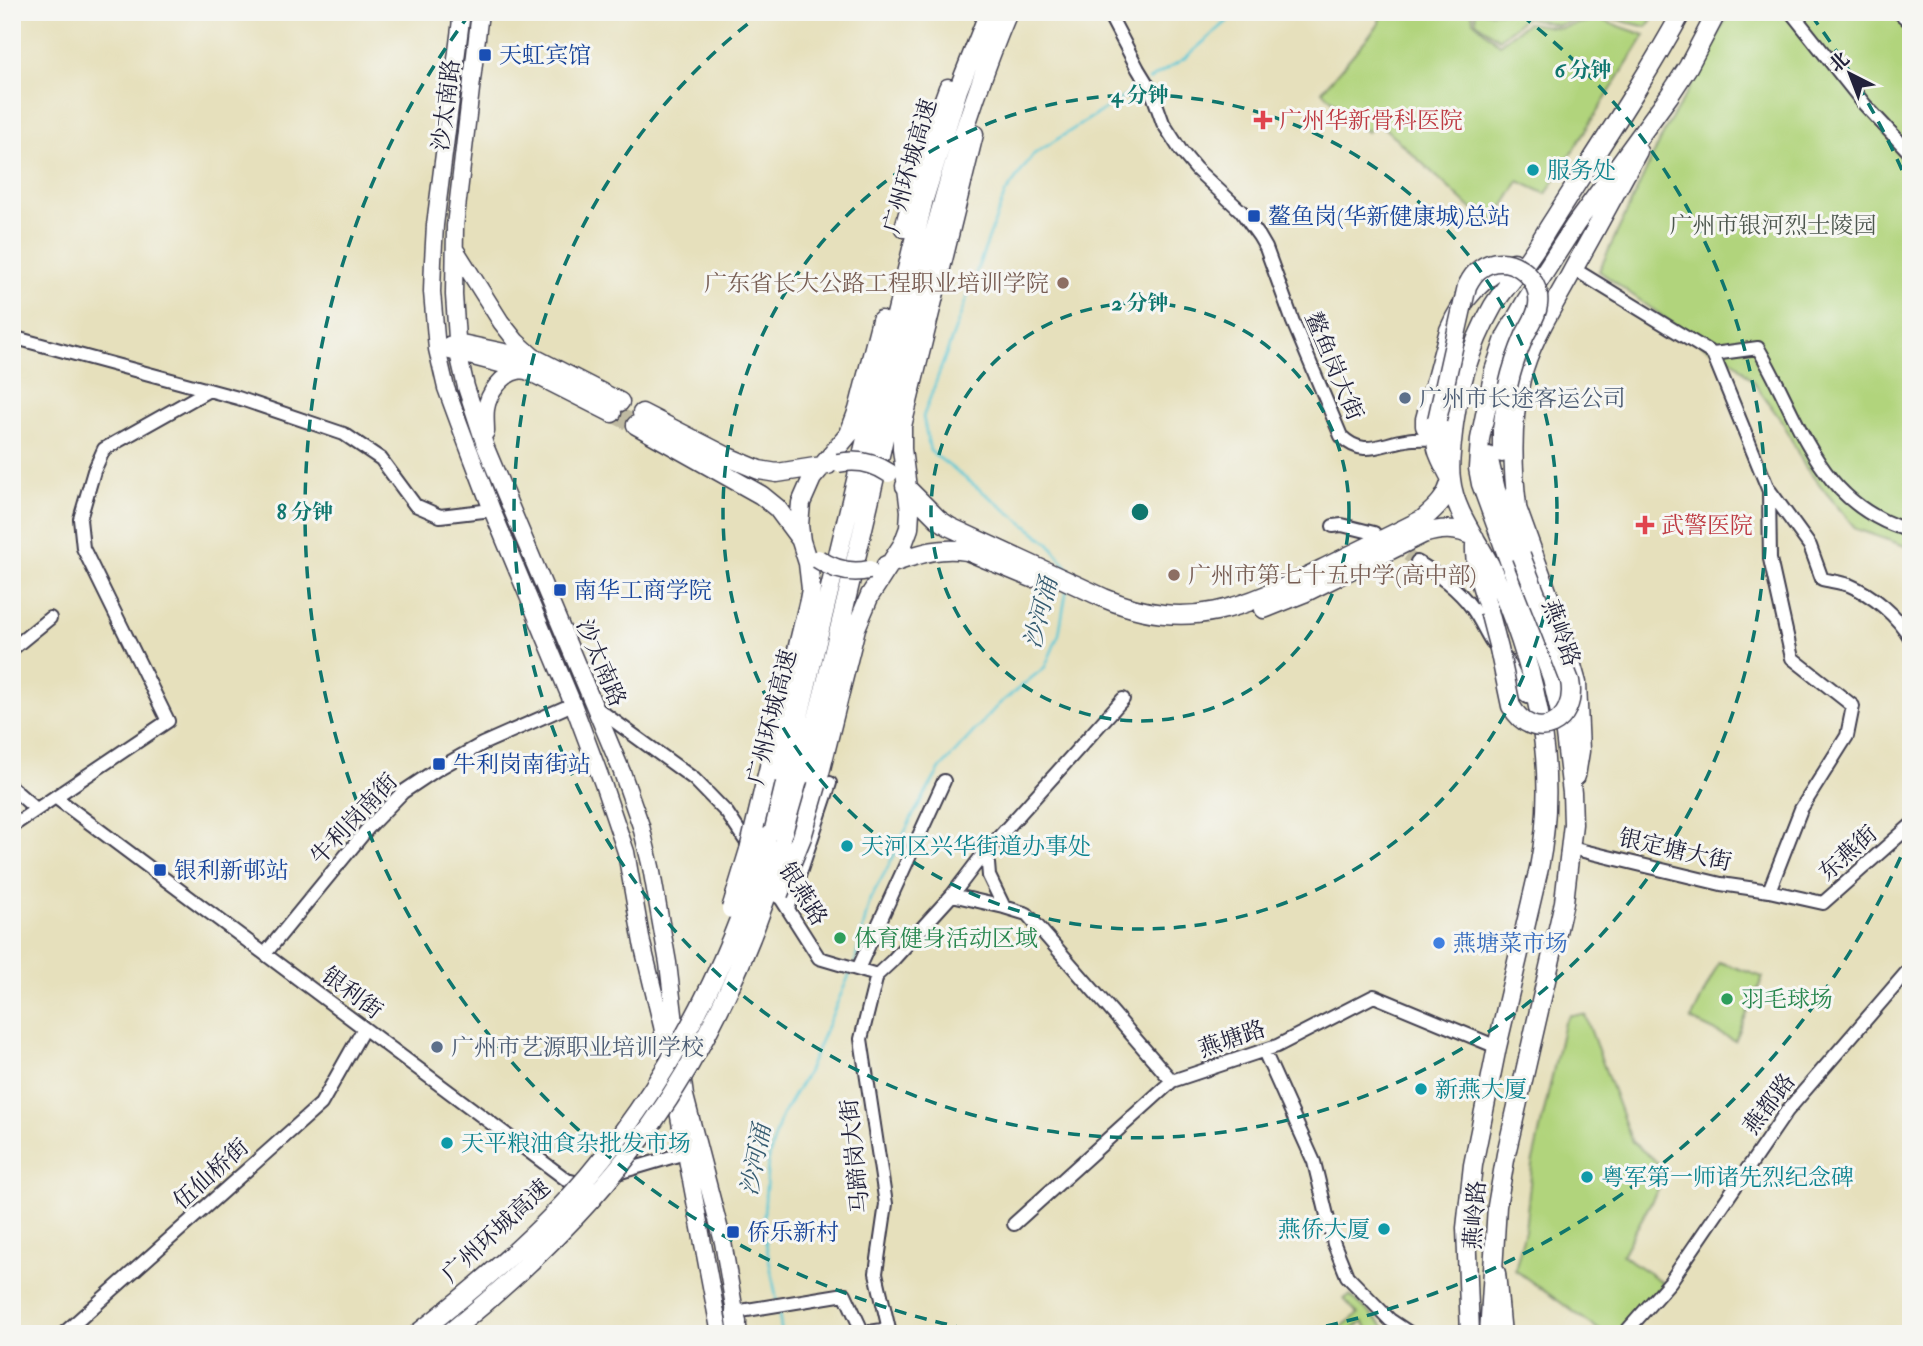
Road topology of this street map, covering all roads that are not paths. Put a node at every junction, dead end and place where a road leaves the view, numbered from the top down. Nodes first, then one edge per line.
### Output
1 (462, 12) edge
2 (480, 12) edge
3 (987, 12) edge
4 (1010, 12) edge
5 (1108, 12) edge
6 (1682, 12) edge
7 (1717, 12) edge
8 (1791, 12) edge
9 (1899, 12) edge
10 (1911, 23) edge
11 (1669, 96) junction
12 (1911, 154) edge
13 (454, 248) junction
14 (1530, 256) junction
15 (1574, 269) junction
16 (12, 337) edge
17 (458, 347) junction
18 (437, 349) junction
19 (1713, 354) junction
20 (533, 365) junction
21 (209, 390) junction
22 (469, 396) junction
23 (452, 402) junction
24 (616, 407) tunnel mouth
25 (1486, 408) junction
26 (1435, 439) junction
27 (486, 448) junction
28 (903, 456) junction
29 (832, 461) junction
30 (889, 473) junction
31 (1451, 479) junction
32 (907, 488) junction
33 (1769, 491) junction
34 (1517, 506) junction
35 (777, 508) junction
36 (492, 510) junction
37 (910, 511) junction
38 (938, 519) junction
39 (1333, 526) dead end
40 (1911, 531) edge
41 (800, 533) junction
42 (1374, 533) dead end
43 (1475, 538) junction
44 (933, 550) junction
45 (893, 558) junction
46 (811, 559) junction
47 (1417, 562) tunnel mouth
48 (1325, 575) junction
49 (870, 595) junction
50 (50, 618) dead end
51 (1911, 639) edge
52 (12, 649) edge
53 (1123, 699) dead end
54 (1537, 700) junction
55 (573, 704) junction
56 (595, 707) junction
57 (944, 780) dead end
58 (830, 783) dead end
59 (12, 788) edge
60 (1572, 793) junction
61 (55, 797) junction
62 (36, 809) junction
63 (1911, 825) edge
64 (12, 826) edge
65 (1571, 848) junction
66 (986, 851) junction
67 (1769, 891) junction
68 (952, 895) junction
69 (1004, 907) junction
70 (788, 909) junction
71 (265, 954) junction
72 (858, 970) junction
73 (1906, 973) dead end
74 (877, 975) junction
75 (364, 1028) junction
76 (701, 1045) junction
77 (1497, 1047) junction
78 (1264, 1051) junction
79 (669, 1064) junction
80 (1172, 1081) junction
81 (685, 1153) junction
82 (1014, 1224) dead end
83 (1494, 1255) junction
84 (735, 1312) junction
85 (889, 1331) edge
86 (63, 1334) edge
87 (417, 1334) edge
88 (448, 1334) edge
89 (720, 1334) edge
90 (740, 1334) edge
91 (1411, 1334) edge
92 (1470, 1334) edge
93 (1489, 1334) edge
94 (1503, 1334) edge
95 (1624, 1334) edge

1 - 18 main road, 沙太南路
2 - 13 main road, 沙太南路
3 - 29 highway
3 - 79 highway, 广州环城高速, bridge
4 - 28 highway
4 - 76 highway, 广州环城高速, bridge
5 - 26 street, 鳌鱼岗大街
6 - 14 highway, 燕岭路
7 - 11 highway, 燕岭路
8 - 12 street
9 - 10 street
11 - 15 highway
11 - 25 highway, 燕岭路
13 - 17 main road, 沙太南路
13 - 20 main road
14 - 26 highway
14 - 31 highway, 燕岭路
15 - 19 street
15 - 34 highway
16 - 21 street
17 - 18 main road
17 - 20 main road
17 - 22 main road, 沙太南路
18 - 23 main road, 沙太南路
19 - 33 street
19 - 40 street
20 - 24 highway
20 - 27 main road
21 - 36 street
21 - 61 street
22 - 23 main road
22 - 27 main road, 沙太南路
23 - 36 main road, 沙太南路
25 - 43 highway, bridge
25 - 60 highway, 燕岭路
26 - 31 highway
26 - 34 highway, bridge
27 - 56 main road, 沙太南路
28 - 32 highway
28 - 38 highway
29 - 30 highway, bridge
29 - 35 highway
29 - 41 highway
30 - 32 highway
30 - 37 highway
31 - 43 highway, 燕岭路
31 - 48 highway
32 - 37 highway
32 - 38 highway
33 - 51 street
33 - 67 street
34 - 60 highway
35 - 41 highway
35 - 46 highway
36 - 55 main road, 沙太南路
37 - 45 highway
38 - 48 highway
39 - 42 street
41 - 46 highway
43 - 48 highway
43 - 54 highway, 燕岭路
44 - 45 highway
44 - 48 highway
44 - 49 highway
45 - 46 highway, bridge
45 - 49 highway
46 - 79 highway, bridge
47 - 54 street
49 - 76 highway, bridge
50 - 52 street
53 - 66 street
54 - 77 highway, 燕岭路
55 - 71 street, 牛利岗南街
55 - 81 main road, 沙太南路
56 - 70 street, 银燕路
56 - 84 main road, 沙太南路
57 - 72 street
58 - 70 street
59 - 62 street
60 - 65 highway, 燕岭路
61 - 62 street
61 - 71 street, 银利街
62 - 64 street
63 - 67 street, 东燕街
65 - 67 street, 银定塘大街
65 - 83 highway, 燕岭路
66 - 68 street
66 - 69 street
68 - 69 street
68 - 74 street
69 - 80 street
70 - 72 street, 银燕路
71 - 75 street, 银利街
72 - 74 street, 银燕路
73 - 95 street, 燕都路
74 - 85 street, 马蹄岗大街
75 - 81 street, 银利街
75 - 86 street, 伍仙桥街
76 - 88 highway, 广州环城高速, bridge
77 - 78 street, 燕塘路
77 - 92 highway, 燕岭路
78 - 80 street, 燕塘路
78 - 91 street
79 - 87 highway, 广州环城高速, bridge
80 - 82 street, 燕塘路
81 - 89 main road
83 - 93 highway
83 - 94 main road, 燕岭路
84 - 85 street
84 - 90 highway

